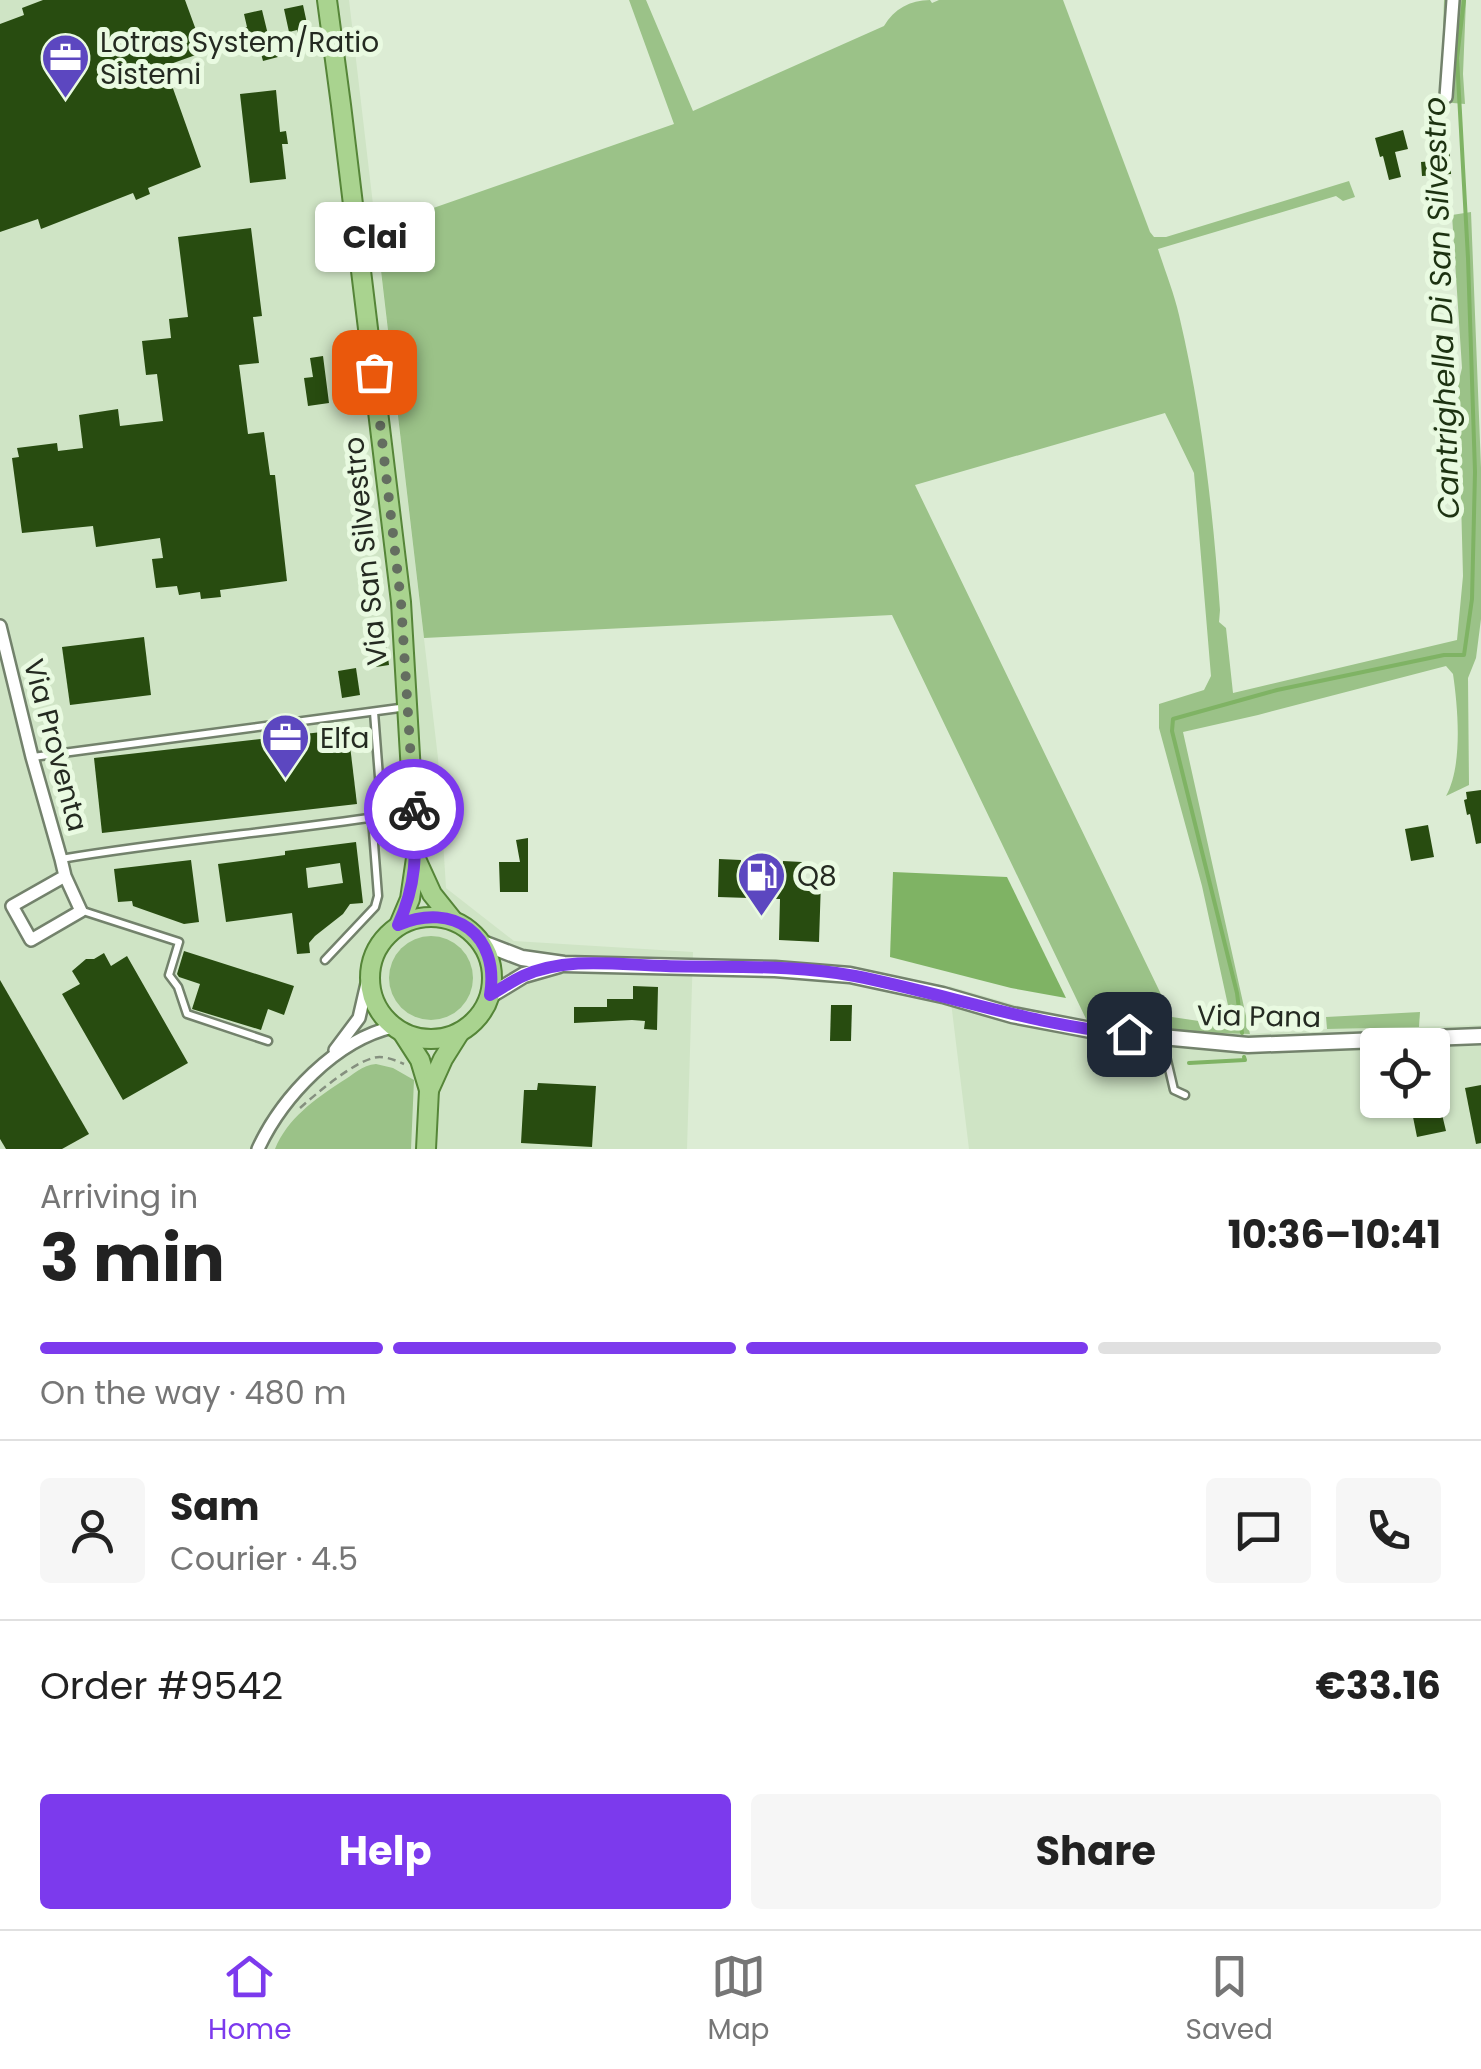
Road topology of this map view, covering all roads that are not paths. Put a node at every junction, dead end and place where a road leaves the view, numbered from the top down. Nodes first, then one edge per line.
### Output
1 (326, 0) edge
2 (1453, 0) edge
3 (1446, 97) dead end
4 (0, 626) edge
5 (409, 707) junction
6 (374, 712) junction
7 (32, 757) junction
8 (372, 818) junction
9 (416, 858) junction
10 (60, 859) junction
11 (66, 876) junction
12 (12, 906) junction
13 (81, 911) junction
14 (0, 913) edge
15 (452, 919) junction
16 (398, 925) junction
17 (483, 944) junction
18 (325, 960) dead end
19 (564, 964) junction
20 (370, 966) junction
21 (490, 995) junction
22 (398, 1030) junction
23 (460, 1032) junction
24 (1481, 1036) edge
25 (1162, 1038) junction
26 (268, 1041) dead end
27 (323, 1066) junction
28 (427, 1082) junction
29 (1185, 1095) dead end
30 (258, 1149) edge
31 (426, 1149) edge

1 - 5 main road, Via San Silvestro
2 - 3 street
4 - 7 street, Via Proventa
5 - 6 lane
5 - 9 main road, Via San Silvestro
6 - 7 lane
6 - 8 lane
7 - 10 street, Via Proventa
8 - 10 lane
8 - 18 lane
9 - 15 main road, Via San Silvestro
9 - 16 main road, Via San Silvestro
10 - 11 street, Via Proventa
11 - 12 street
11 - 13 street, Via Proventa
12 - 13 street
12 - 14 lane
13 - 26 lane
15 - 16 main road
15 - 17 main road
16 - 20 main road
17 - 19 street, Via Pana
17 - 21 main road
19 - 21 street, Via Pana
19 - 25 street, Via Pana
20 - 22 main road
20 - 27 street
21 - 23 main road
22 - 23 main road
22 - 27 street
22 - 28 main road
23 - 28 main road
24 - 25 street, Via Pana
25 - 29 lane
27 - 30 street
28 - 31 main road

